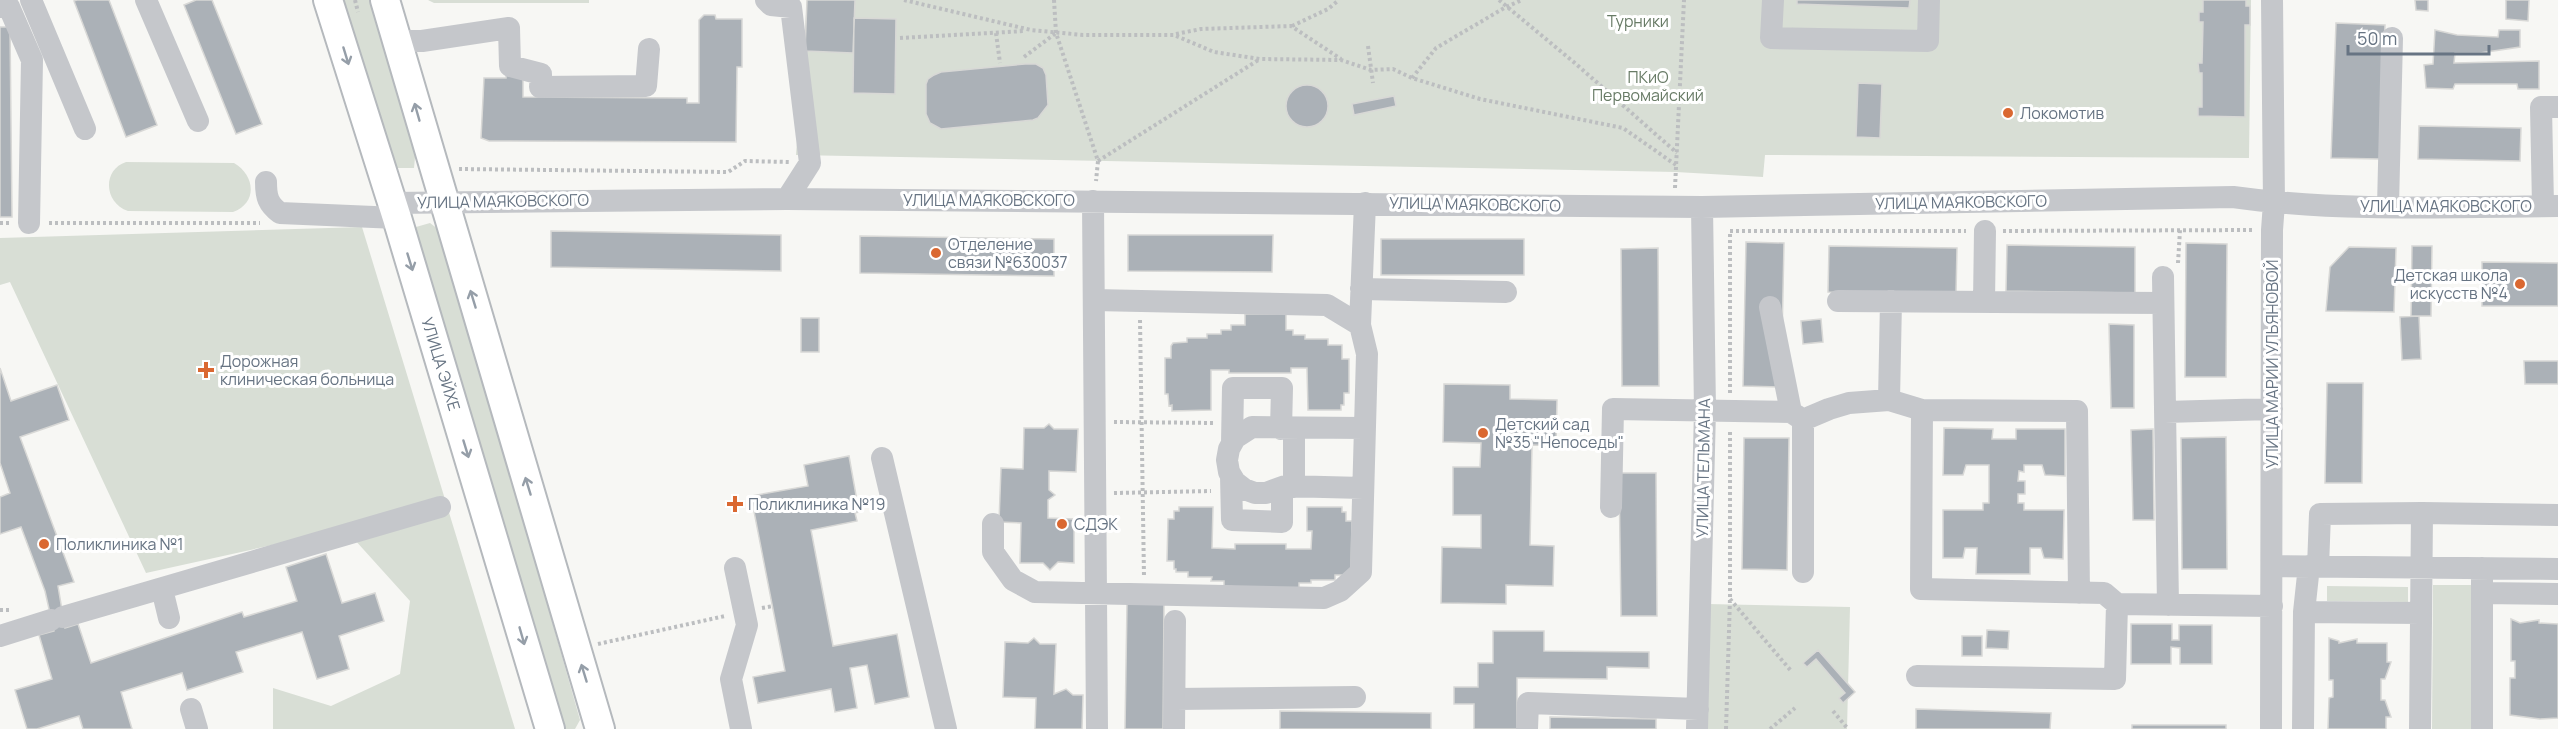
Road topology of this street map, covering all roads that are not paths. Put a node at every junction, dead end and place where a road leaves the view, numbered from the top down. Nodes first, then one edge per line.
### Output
1 (31, 0) edge
2 (146, 0) edge
3 (328, 0) edge
4 (386, 0) edge
5 (766, 0) edge
6 (1773, 0) edge
7 (1929, 0) edge
8 (2272, 0) edge
9 (10, 5) edge
10 (2392, 38) dead end
11 (396, 40) junction
12 (649, 49) dead end
13 (2558, 107) edge
14 (198, 120) dead end
15 (85, 129) dead end
16 (266, 182) dead end
17 (787, 199) junction
18 (444, 201) junction
19 (1093, 201) junction
20 (1365, 203) junction
21 (2274, 203) junction
22 (2550, 206) edge
23 (1702, 207) junction
24 (2388, 207) junction
25 (394, 211) junction
26 (29, 223) road end
27 (1985, 231) dead end
28 (2163, 277) road end
29 (1361, 289) junction
30 (1506, 292) dead end
31 (1094, 300) junction
32 (1838, 301) dead end
33 (1891, 302) junction
34 (1984, 302) junction
35 (2163, 303) junction
36 (1770, 307) dead end
37 (1360, 325) junction
38 (1889, 399) junction
39 (2272, 409) junction
40 (1705, 410) junction
41 (1922, 410) junction
42 (2165, 412) junction
43 (1797, 416) junction
44 (1365, 428) junction
45 (1288, 429) junction
46 (1228, 433) junction
47 (882, 458) dead end
48 (1231, 476) junction
49 (1288, 487) junction
50 (1363, 488) junction
51 (440, 507) dead end
52 (1611, 507) dead end
53 (2422, 513) junction
54 (2558, 515) edge
55 (993, 524) dead end
56 (2272, 566) junction
57 (2313, 567) junction
58 (735, 568) dead end
59 (2421, 568) junction
60 (2482, 568) junction
61 (2558, 569) edge
62 (1803, 572) dead end
63 (162, 589) junction
64 (2079, 592) junction
65 (2482, 593) junction
66 (2558, 594) edge
67 (1096, 595) junction
68 (2117, 604) junction
69 (2168, 604) junction
70 (2272, 606) junction
71 (2304, 612) junction
72 (2421, 613) junction
73 (169, 618) dead end
74 (1175, 621) dead end
75 (0, 636) edge
76 (1917, 676) dead end
77 (1355, 697) dead end
78 (1175, 699) junction
79 (1697, 719) edge
80 (550, 729) edge
81 (600, 729) edge
82 (741, 729) edge
83 (946, 729) edge
84 (1097, 729) edge
85 (1174, 729) edge
86 (1527, 729) edge
87 (2271, 729) edge
88 (2303, 729) edge
89 (2420, 729) edge
90 (2482, 729) edge

1 - 15 street
2 - 14 street
3 -> 25 main road, УЛИЦА ЭЙХЕ
4 - 11 main road
5 - 17 street
6 - 7 street
8 - 21 street, УЛИЦА МАРИИ УЛЬЯНОВОЙ
9 - 26 street
10 - 24 street
11 - 12 street
18 -> 11 main road
13 - 22 street
16 - 25 street, УЛИЦА МАЯКОВСКОГО
17 - 18 street, УЛИЦА МАЯКОВСКОГО
17 - 19 street, УЛИЦА МАЯКОВСКОГО
18 - 25 street, УЛИЦА МАЯКОВСКОГО
81 -> 18 main road
19 - 20 street, УЛИЦА МАЯКОВСКОГО
19 - 31 street
20 - 23 street, УЛИЦА МАЯКОВСКОГО
20 - 29 street
21 - 23 street, УЛИЦА МАЯКОВСКОГО
21 - 24 street, УЛИЦА МАЯКОВСКОГО
21 - 39 street, УЛИЦА МАРИИ УЛЬЯНОВОЙ
22 - 24 street, УЛИЦА МАЯКОВСКОГО
23 - 40 street, УЛИЦА ТЕЛЬМАНА
25 -> 80 main road, УЛИЦА ЭЙХЕ
27 - 34 street
28 - 35 street
29 - 30 street
29 - 37 street
31 - 37 street
31 - 67 street
32 - 33 street
33 - 34 street
33 - 38 street
34 - 35 street
35 - 42 street
36 - 43 street
37 - 44 street
38 - 41 street
38 - 43 street
39 - 42 street
39 - 56 street, УЛИЦА МАРИИ УЛЬЯНОВОЙ
40 - 43 street
40 - 52 street
40 - 79 street, УЛИЦА ТЕЛЬМАНА
41 - 64 street
41 - 64 street
42 - 69 street
43 - 62 street
44 - 45 street
44 - 50 street
45 - 46 street
45 - 46 street
45 - 49 street
46 - 48 street
47 - 83 street
48 - 49 street
48 - 49 street
49 - 50 street
50 - 67 street
51 - 63 street
53 - 54 street
53 - 57 street
53 - 59 street
55 - 67 street
56 - 57 street
56 - 70 street, УЛИЦА МАРИИ УЛЬЯНОВОЙ
57 - 59 street
57 - 71 street
58 - 82 street
59 - 60 street
59 - 72 street
60 - 61 street
60 - 65 street
63 - 73 street
63 - 75 street
64 - 68 street
65 - 66 street
65 - 90 street
67 - 84 street
68 - 69 street
68 - 76 street
69 - 70 street
70 - 87 street, УЛИЦА МАРИИ УЛЬЯНОВОЙ
71 - 72 street
71 - 88 street
72 - 89 street
74 - 78 street
77 - 78 street
78 - 85 street
79 - 86 street

